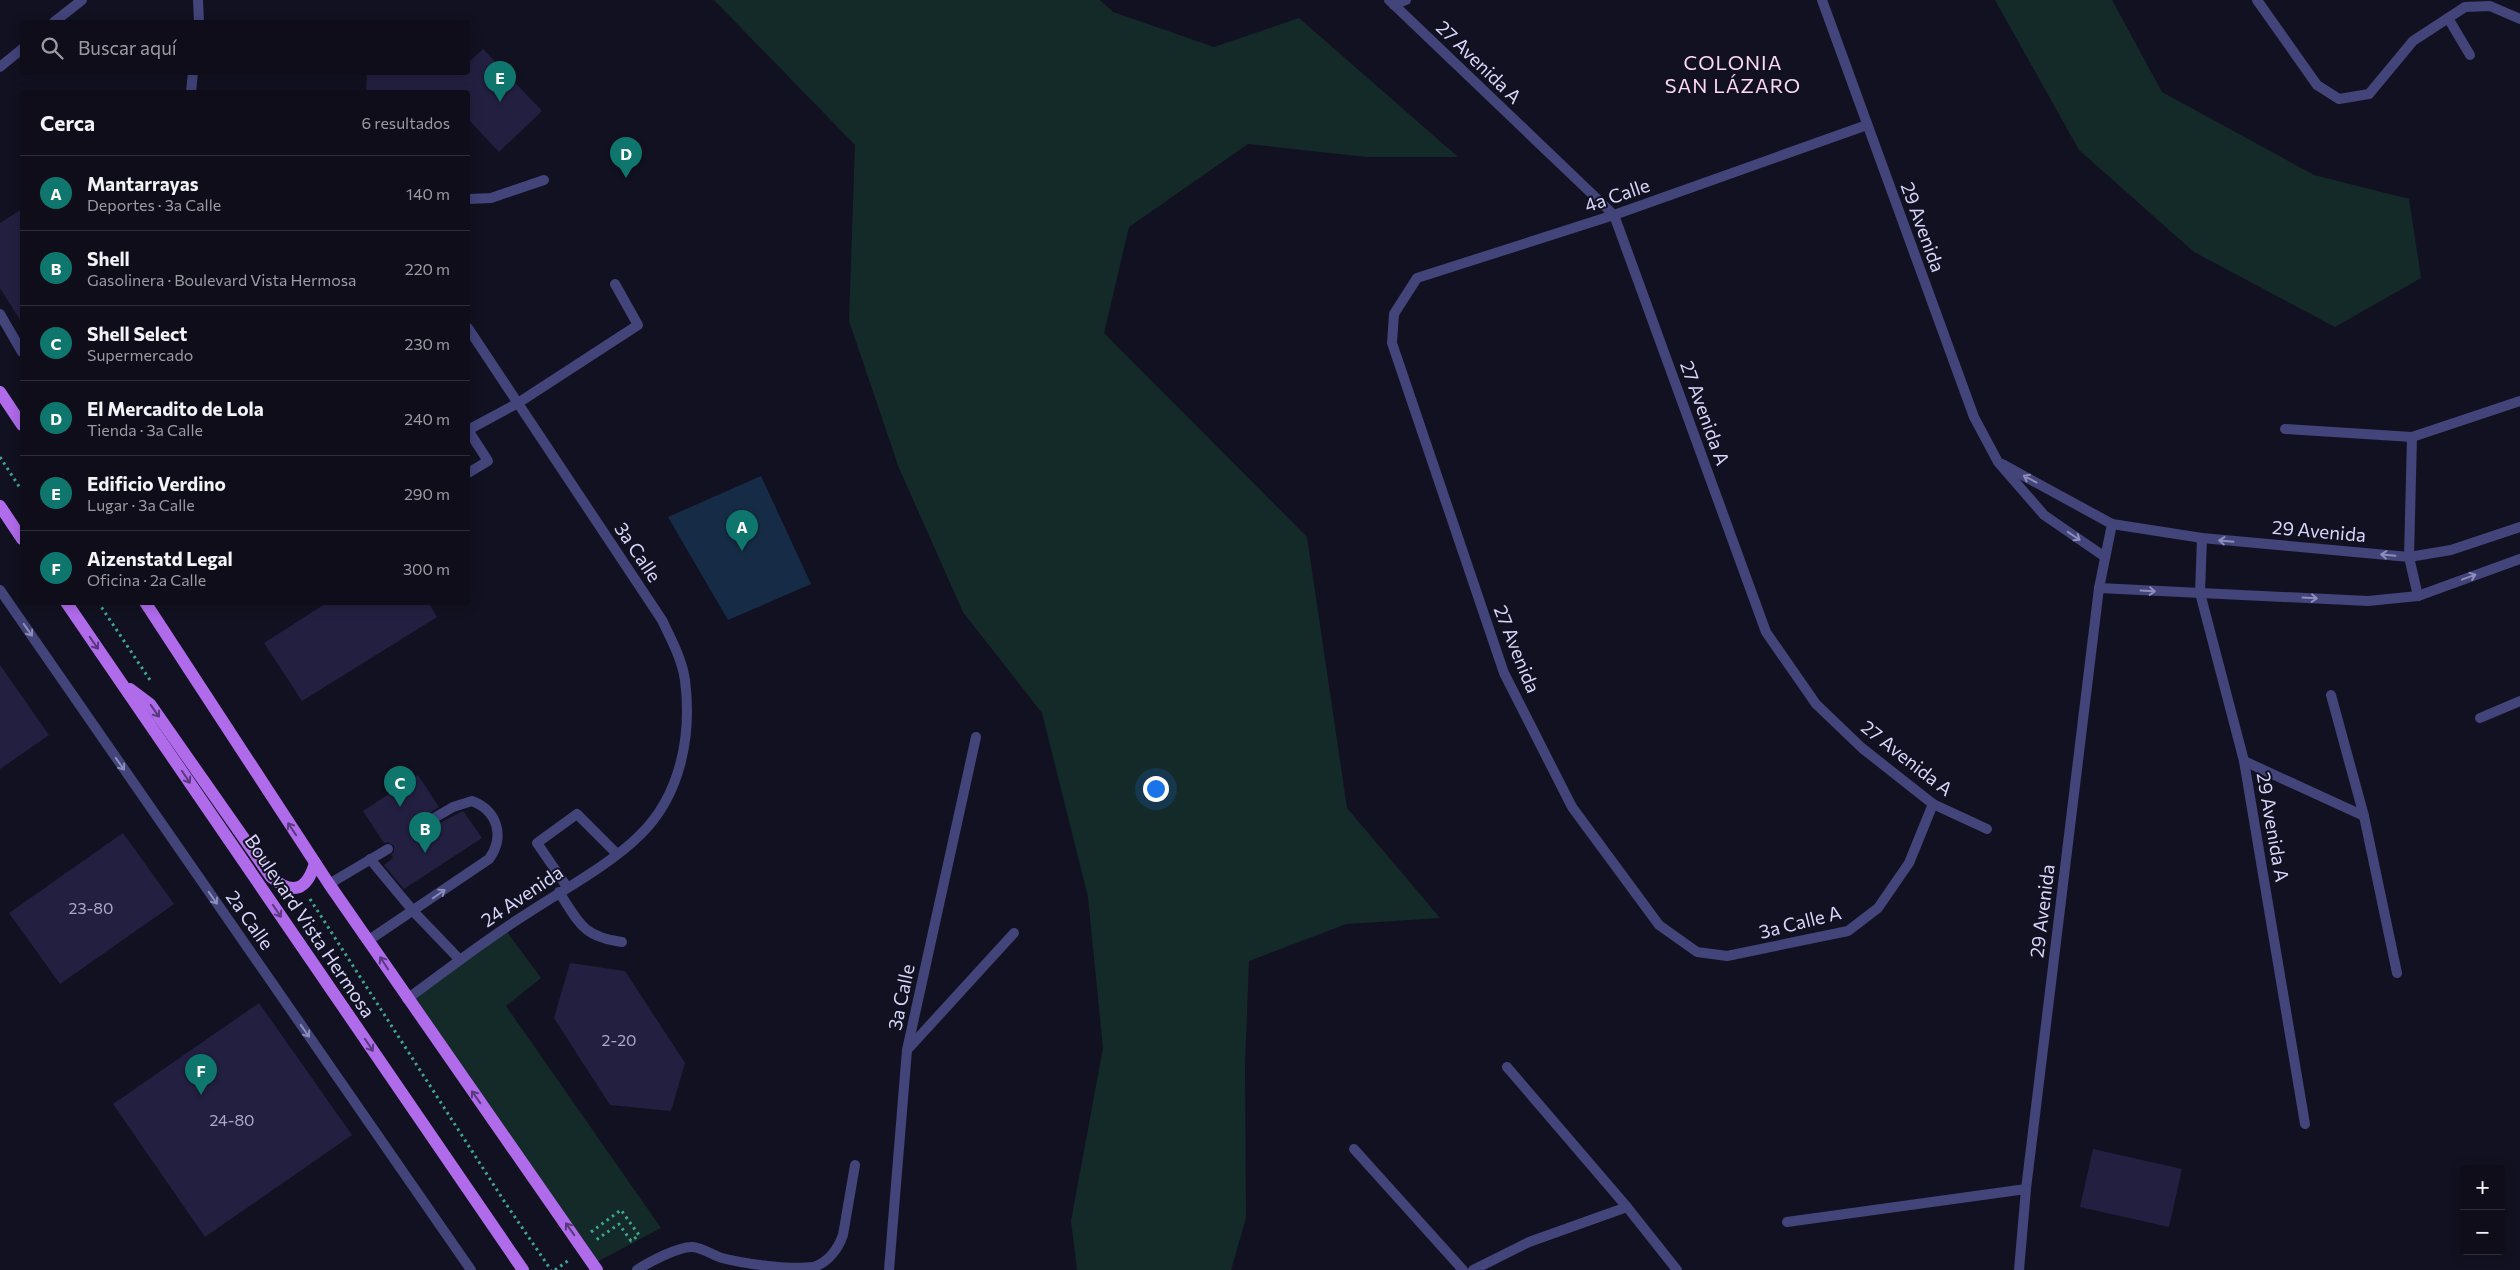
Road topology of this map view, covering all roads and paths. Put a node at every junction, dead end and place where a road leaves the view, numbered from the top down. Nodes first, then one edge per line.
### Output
1 (82, 0) edge
2 (198, 0) edge
3 (1406, 0) edge
4 (1822, 0) edge
5 (2257, 0) edge
6 (1391, 2) edge
7 (2448, 18) junction
8 (2520, 19) edge
9 (57, 20) edge
10 (199, 20) edge
11 (20, 50) edge
12 (2470, 55) dead end
13 (0, 67) edge
14 (193, 75) edge
15 (191, 90) edge
16 (1867, 125) junction
17 (544, 180) dead end
18 (470, 199) edge
19 (1614, 215) junction
20 (615, 284) dead end
21 (0, 314) edge
22 (1394, 314) joint
23 (470, 331) edge
24 (20, 349) edge
25 (0, 392) edge
26 (2520, 401) edge
27 (518, 403) junction
28 (20, 422) edge
29 (470, 429) edge
30 (2285, 429) dead end
31 (470, 433) edge
32 (2412, 438) junction
33 (0, 458) edge
34 (1998, 462) junction
35 (470, 472) edge
36 (20, 488) edge
37 (0, 506) edge
38 (2112, 524) junction
39 (2520, 527) edge
40 (20, 536) edge
41 (2202, 538) junction
42 (2105, 557) junction
43 (2409, 557) junction
44 (2520, 559) edge
45 (2099, 588) junction
46 (0, 590) edge
47 (2200, 594) junction
48 (2418, 596) junction
49 (68, 605) edge
50 (100, 605) edge
51 (147, 605) edge
52 (119, 679) junction
53 (157, 690) dead end
54 (2330, 695) dead end
55 (2520, 701) edge
56 (2480, 718) dead end
57 (976, 737) dead end
58 (2244, 761) junction
59 (1933, 804) junction
60 (2364, 816) junction
61 (655, 820) joint
62 (429, 821) dead end
63 (1987, 829) dead end
64 (388, 849) dead end
65 (617, 854) junction
66 (370, 859) junction
67 (315, 863) junction
68 (329, 884) junction
69 (302, 886) junction
70 (563, 889) junction
71 (414, 912) junction
72 (1014, 933) dead end
73 (368, 940) junction
74 (622, 942) dead end
75 (1697, 952) joint
76 (460, 960) junction
77 (2397, 973) dead end
78 (407, 999) junction
79 (907, 1050) junction
80 (1507, 1067) dead end
81 (2305, 1124) dead end
82 (1354, 1149) dead end
83 (855, 1165) dead end
84 (2026, 1189) junction
85 (1627, 1207) junction
86 (1787, 1222) dead end
87 (619, 1224) dead end
88 (578, 1241) junction
89 (595, 1267) edge
90 (471, 1270) edge
91 (523, 1270) edge
92 (551, 1270) edge
93 (606, 1270) edge
94 (637, 1270) edge
95 (889, 1270) edge
96 (1463, 1270) edge
97 (1473, 1270) edge
98 (1677, 1270) edge
99 (2019, 1270) edge

1 - 9 street
2 - 10 street
3 - 6 street
4 - 16 street, 29 Avenida
5 - 7 street
6 - 19 street, 27 Avenida A
7 - 8 street
7 - 12 street
11 - 13 street
14 - 15 street
16 - 19 street, 4a Calle
16 - 34 street, 29 Avenida
17 - 18 street
19 - 22 street, 4a Calle
19 - 59 street, 27 Avenida A
20 - 27 street
21 - 24 street
22 - 75 street, 27 Avenida
23 - 27 street, 3a Calle
25 - 28 main road
26 - 32 street
27 - 29 street
27 - 61 street, 3a Calle
30 - 32 street
31 - 35 street
32 - 43 street
33 - 36 path
38 -> 34 street, 29 Avenida
34 -> 42 street, 29 Avenida
37 - 40 main road
38 - 41 street, 29 Avenida
38 - 42 street, 29 Avenida
39 - 43 street, 29 Avenida
43 -> 41 street, 29 Avenida
41 - 47 street, 29 Avenida A
42 - 45 street, 29 Avenida
43 - 48 street
48 -> 44 street
45 -> 47 street
45 - 84 street, 29 Avenida
46 -> 90 street, 2a Calle
47 -> 48 street
47 - 58 street, 29 Avenida A
49 -> 52 main road, Boulevard Vista Hermosa
50 - 53 path
67 -> 51 main road, Boulevard Vista Hermosa
52 -> 69 main road
52 -> 91 main road, Boulevard Vista Hermosa
54 - 60 street
55 - 56 street
57 - 79 street, 3a Calle
58 - 60 street
58 - 81 street, 29 Avenida A
59 - 63 street, 27 Avenida A
59 - 75 street, 3a Calle A
60 - 77 street
61 - 65 street, 24 Avenida
71 -> 62 street
64 - 66 street
65 - 70 street, 24 Avenida
65 - 70 street
66 - 68 street
66 - 71 street
67 - 68 main road, Boulevard Vista Hermosa
67 - 69 main road
68 - 73 main road, Boulevard Vista Hermosa
69 - 92 path
70 - 74 street
70 - 76 street, 24 Avenida
71 - 73 street
71 - 76 street
72 - 79 street
78 -> 73 main road, Boulevard Vista Hermosa
76 - 78 street, 24 Avenida
88 -> 78 main road, Boulevard Vista Hermosa
79 - 95 street, 3a Calle
80 - 85 street
82 - 96 street
83 - 94 street
84 - 86 street
84 - 99 street, 29 Avenida
85 - 97 street
85 - 98 street
87 - 88 path
88 - 89 main road, Boulevard Vista Hermosa
89 - 93 street

